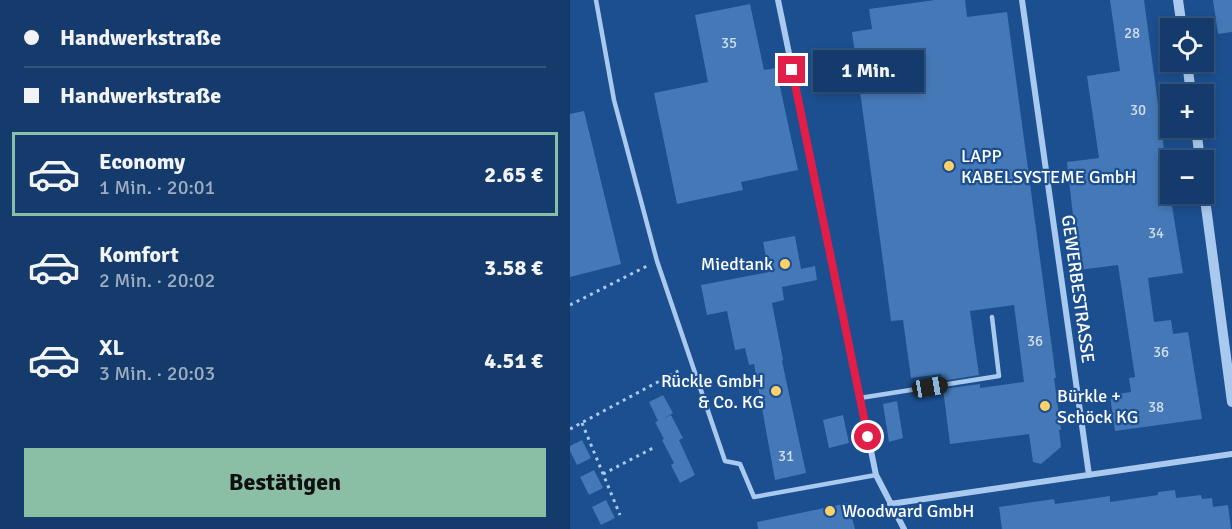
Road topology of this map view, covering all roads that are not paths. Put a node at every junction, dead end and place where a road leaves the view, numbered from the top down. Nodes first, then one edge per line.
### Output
1 (596, 0) edge
2 (778, 0) edge
3 (1022, 0) edge
4 (1178, 0) edge
5 (1181, 18) edge
6 (1206, 204) edge
7 (992, 317) dead end
8 (860, 398) junction
9 (1232, 402) edge
10 (1232, 454) edge
11 (876, 475) junction
12 (1089, 475) junction
13 (890, 504) junction
14 (901, 528) edge

1 - 11 lane
2 - 8 street
3 - 12 street, GEWERBESTRASSE
4 - 5 street
6 - 9 street
7 - 8 lane
8 - 11 street
10 - 12 street
11 - 13 street
12 - 13 street
13 - 14 street

